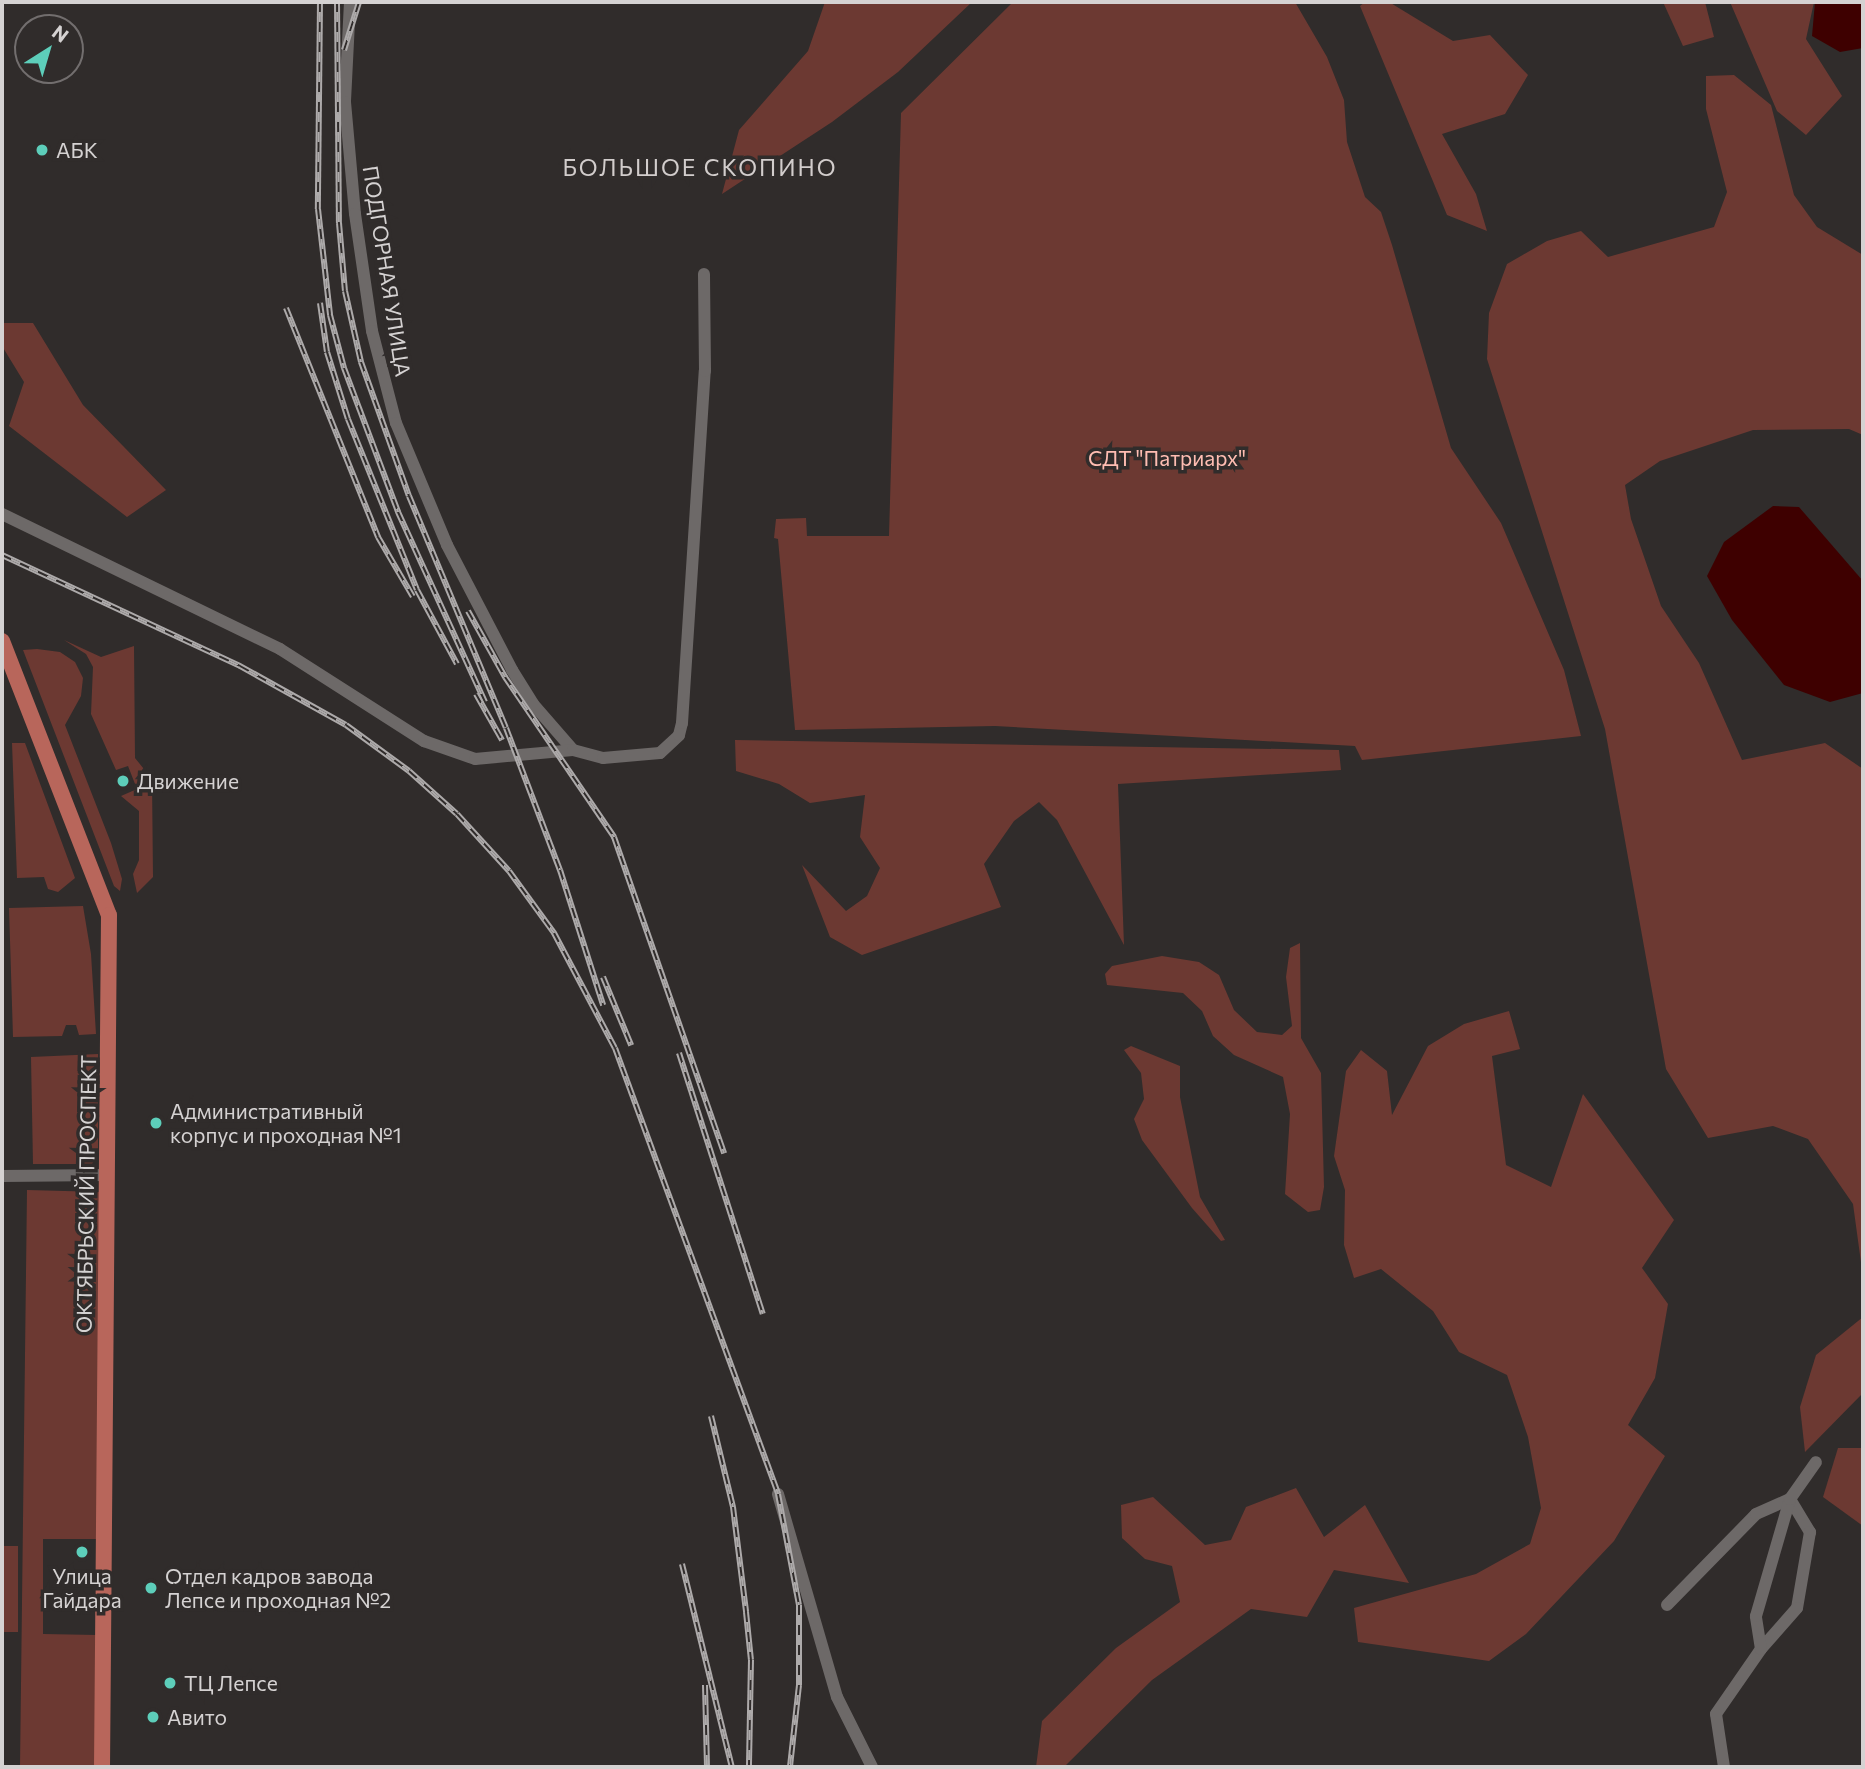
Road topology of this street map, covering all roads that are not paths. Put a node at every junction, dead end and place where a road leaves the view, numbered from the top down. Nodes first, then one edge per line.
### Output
1 (350, 2) edge
2 (704, 274) dead end
3 (2, 513) edge
4 (2, 641) edge
5 (573, 750) junction
6 (107, 1175) junction
7 (2, 1176) edge
8 (1816, 1462) dead end
9 (778, 1494) dead end
10 (1790, 1499) junction
11 (1667, 1605) dead end
12 (1760, 1649) junction
13 (102, 1767) edge
14 (872, 1767) edge
15 (1724, 1767) edge

1 - 5 street, ПОДГОРНАЯ УЛИЦА
2 - 5 street
3 - 5 street
4 - 6 main road, ОКТЯБРЬСКИЙ ПРОСПЕКТ
6 - 7 street
6 - 13 main road, ОКТЯБРЬСКИЙ ПРОСПЕКТ
8 - 10 street
9 - 14 street
10 - 11 street
10 - 12 street
10 - 12 street
12 - 15 street

